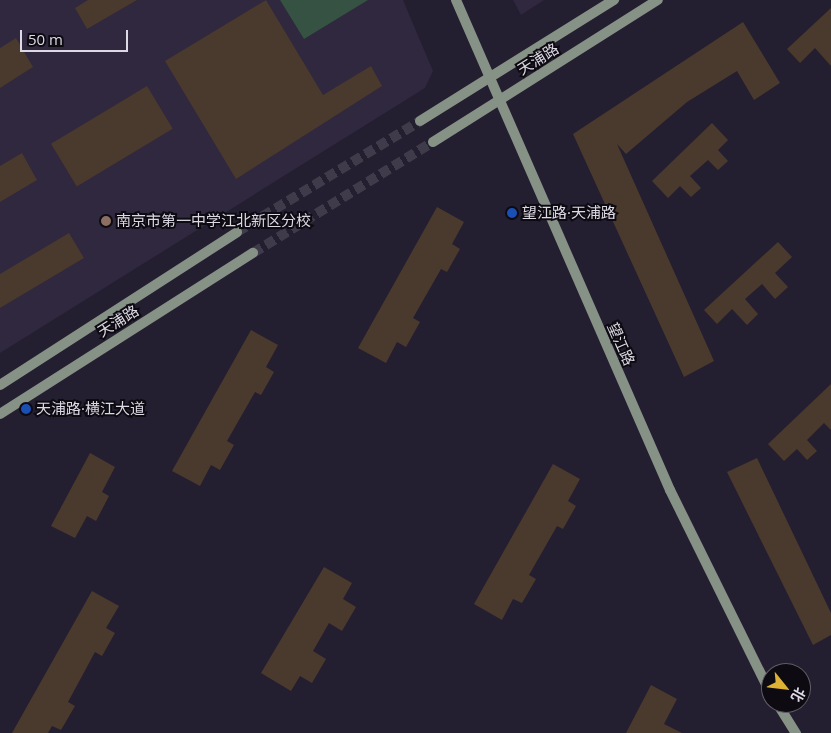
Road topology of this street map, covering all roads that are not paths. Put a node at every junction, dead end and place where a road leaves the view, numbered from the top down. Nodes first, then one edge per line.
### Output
1 (456, 0) edge
2 (614, 0) edge
3 (658, 0) edge
4 (490, 77) junction
5 (501, 100) junction
6 (420, 121) tunnel mouth
7 (433, 142) tunnel mouth
8 (238, 232) tunnel mouth
9 (253, 253) tunnel mouth
10 (0, 385) edge
11 (0, 414) edge
12 (761, 674) edge
13 (783, 713) edge
14 (796, 733) edge

1 - 4 street, 望江路
2 - 4 street, 天浦路
3 - 5 street, 天浦路
4 - 5 street, 望江路
4 - 6 street, 天浦路
5 - 7 street, 天浦路
5 - 12 street, 望江路
8 - 10 street, 天浦路
9 - 11 street, 天浦路
13 - 14 street

